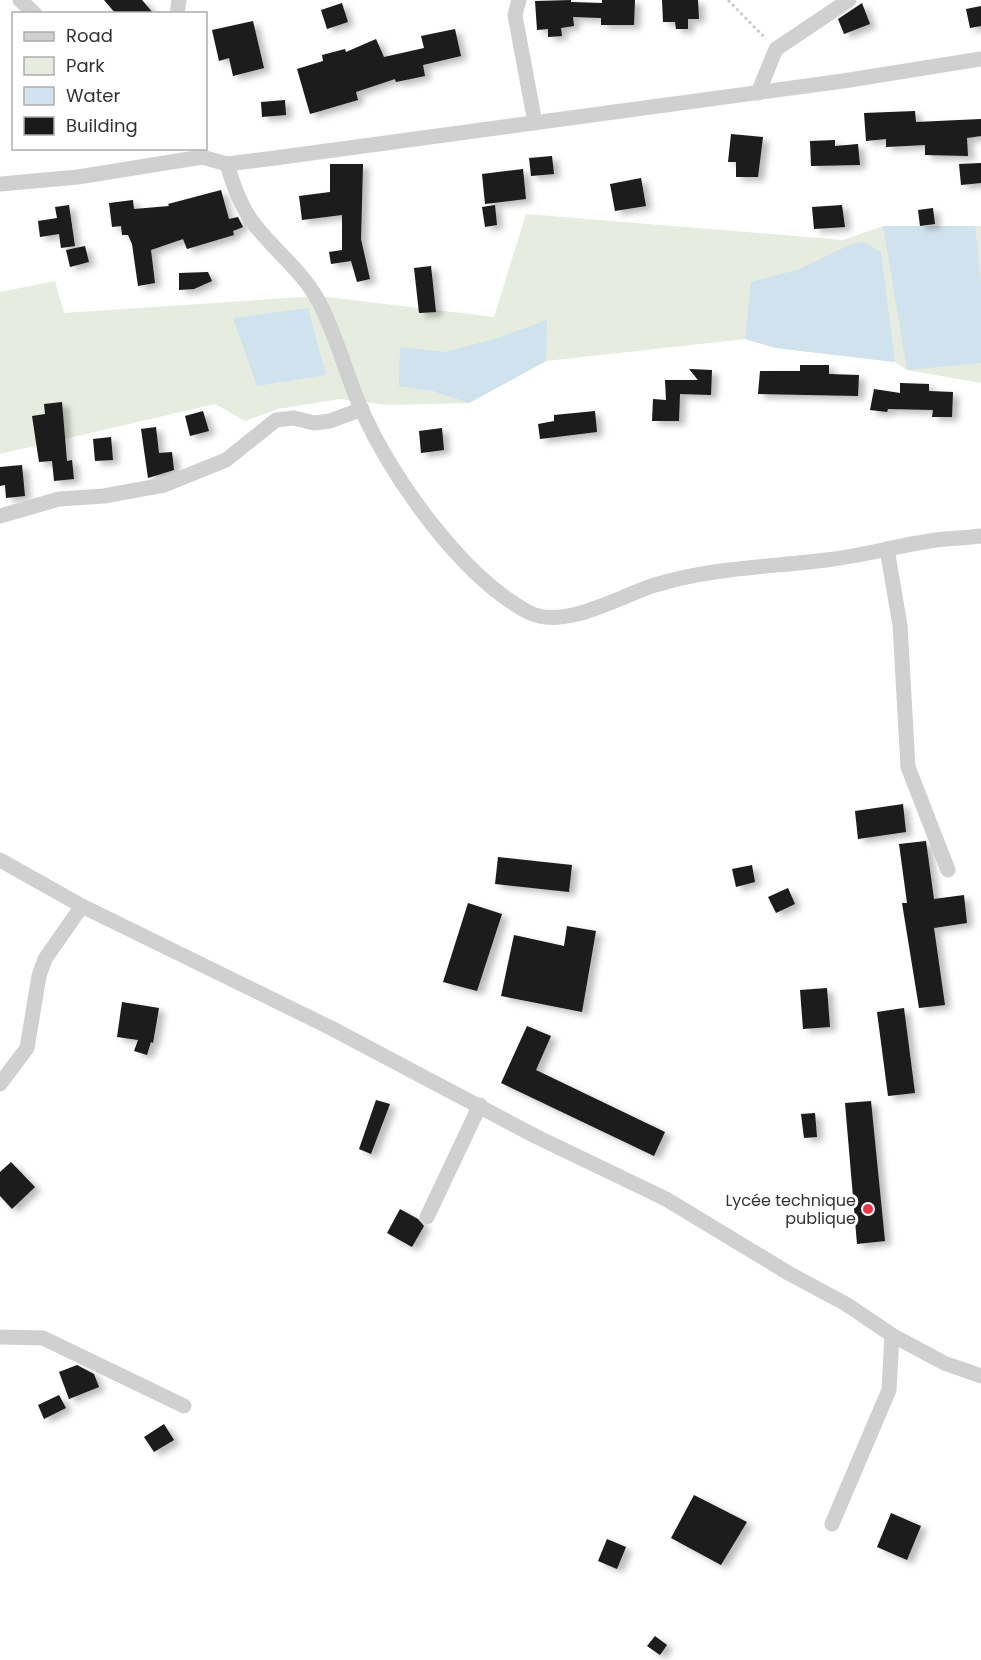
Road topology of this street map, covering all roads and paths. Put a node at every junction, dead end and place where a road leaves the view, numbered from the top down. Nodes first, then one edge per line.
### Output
1 (20, 0) edge
2 (519, 0) edge
3 (728, 0) edge
4 (849, 0) edge
5 (33, 12) edge
6 (776, 49) junction
7 (981, 59) edge
8 (758, 93) junction
9 (536, 123) junction
10 (200, 153) edge
11 (227, 164) junction
12 (0, 184) edge
13 (362, 409) junction
14 (0, 516) edge
15 (981, 536) edge
16 (887, 549) junction
17 (0, 860) edge
18 (948, 870) dead end
19 (82, 906) junction
20 (0, 1084) edge
21 (480, 1106) junction
22 (427, 1216) dead end
23 (892, 1335) junction
24 (0, 1337) edge
25 (981, 1376) edge
26 (184, 1406) dead end
27 (832, 1524) dead end

1 - 5 street
2 - 9 street
3 - 6 path
4 - 6 street
6 - 8 street
7 - 8 street
8 - 9 street
9 - 11 street
10 - 11 street
10 - 12 street
11 - 13 street
13 - 14 street
13 - 16 street
15 - 16 street
16 - 18 street
17 - 19 street
19 - 20 street
19 - 21 street
21 - 22 street
21 - 23 street
23 - 25 street
23 - 27 street
24 - 26 street

